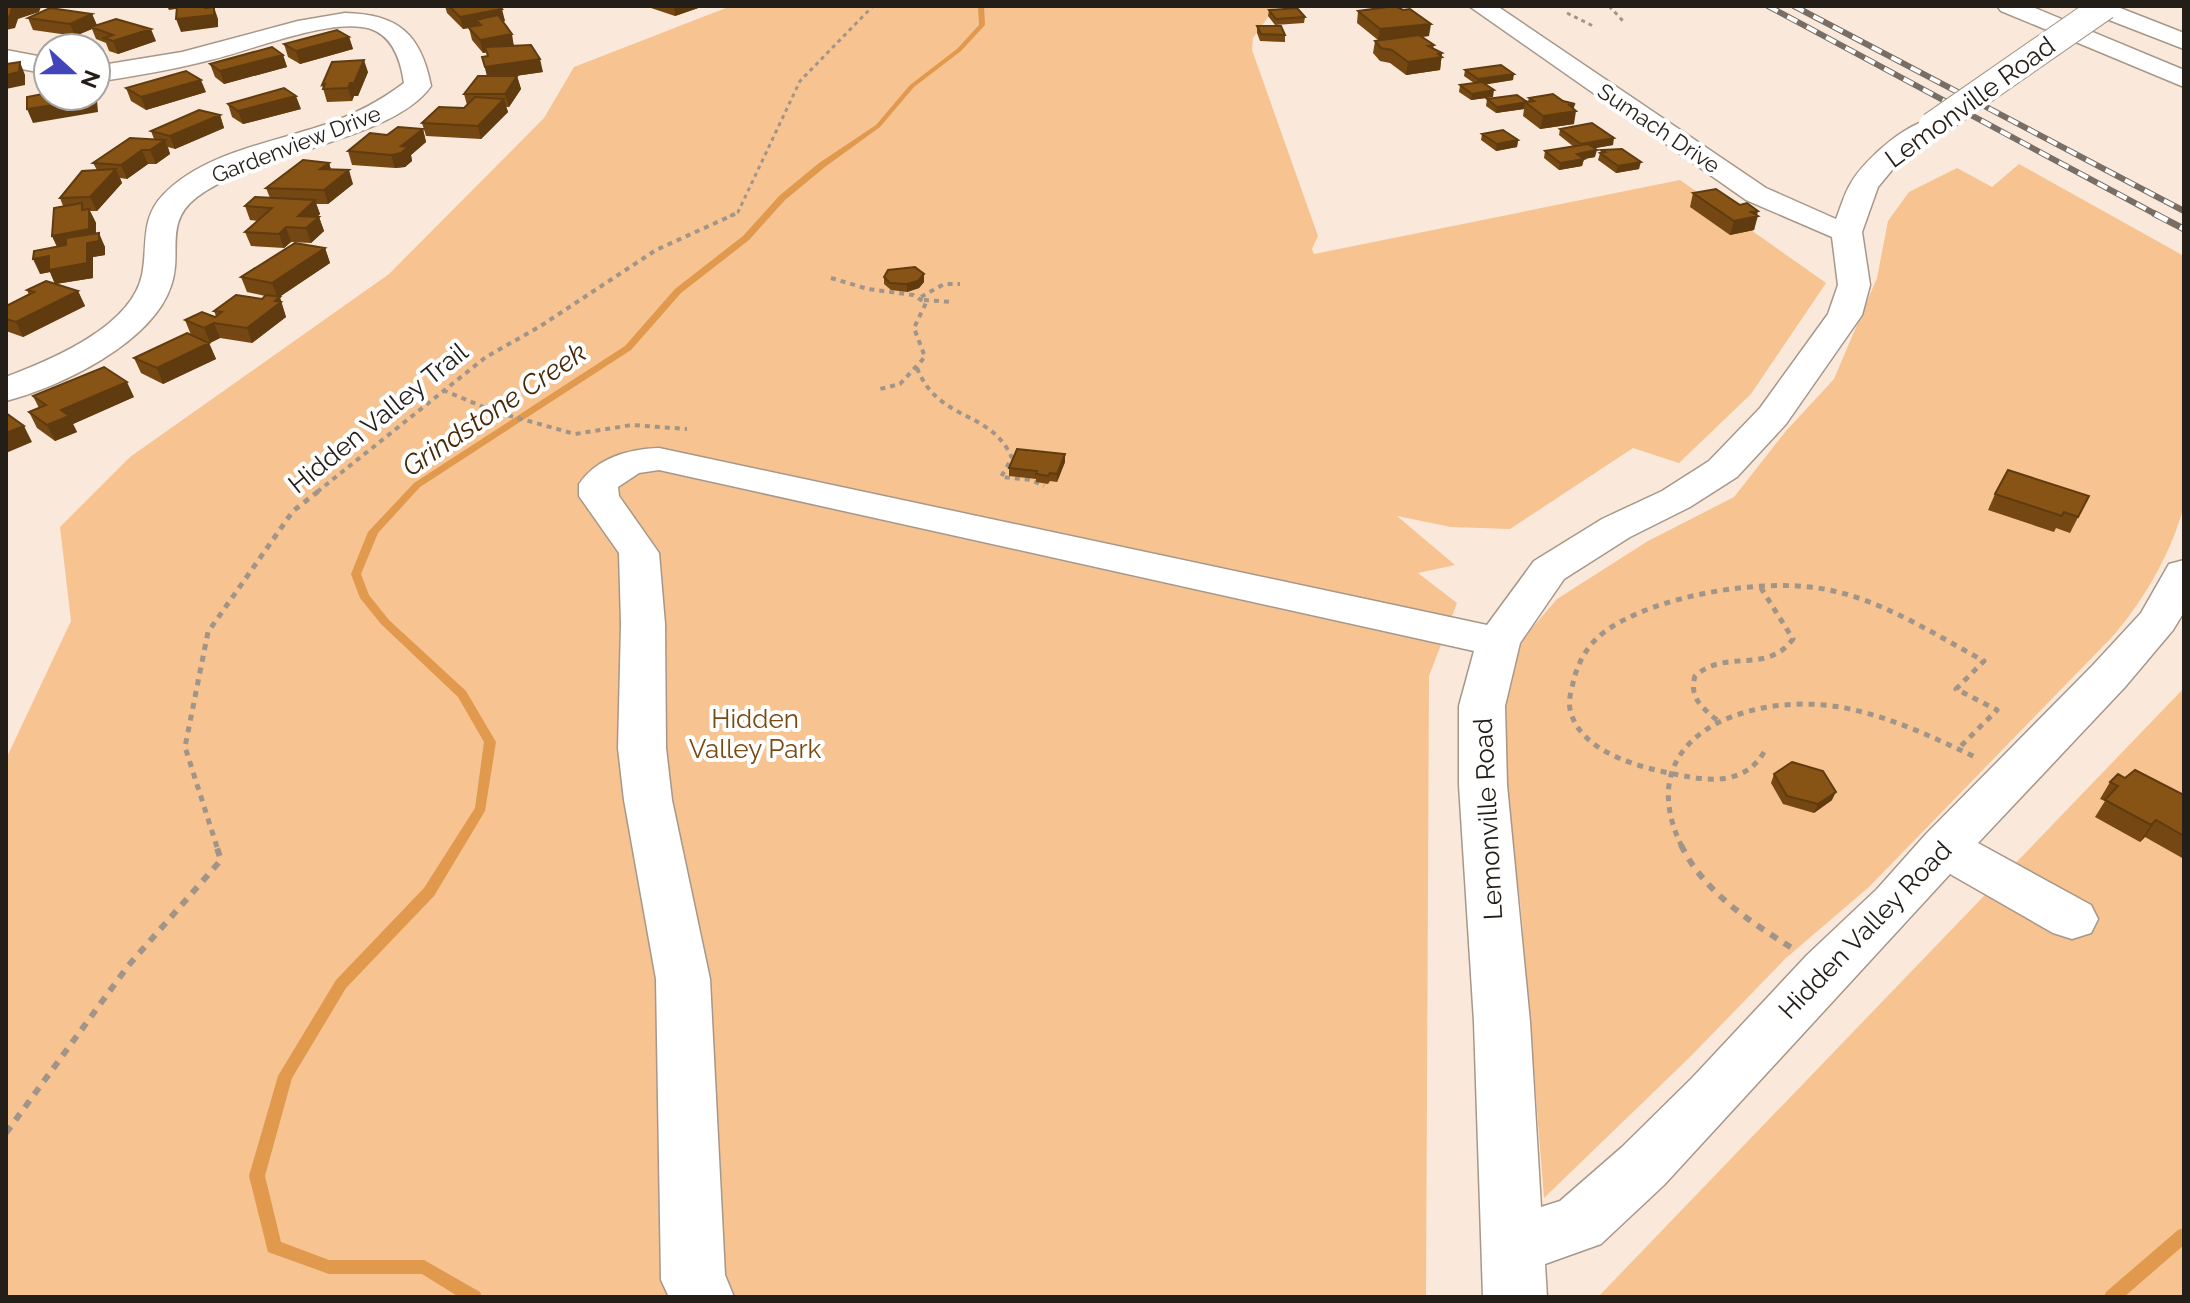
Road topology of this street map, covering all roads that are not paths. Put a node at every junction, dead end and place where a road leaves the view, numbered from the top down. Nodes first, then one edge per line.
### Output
1 (1481, 6) edge
2 (2009, 6) edge
3 (2094, 6) edge
4 (2105, 6) edge
5 (260, 9) dead end
6 (279, 34) junction
7 (2184, 42) edge
8 (6, 58) edge
9 (32, 63) edge
10 (112, 72) edge
11 (2184, 79) edge
12 (1847, 232) junction
13 (6, 390) edge
14 (2184, 573) edge
15 (1498, 642) junction
16 (1944, 847) junction
17 (2072, 919) dead end
18 (1514, 1271) edge
19 (702, 1297) edge

1 - 12 main road, Sumach Drive
2 - 11 main road
3 - 7 main road
4 - 12 main road, Lemonville Road, bridge
5 - 6 main road
6 - 10 main road, Gardenview Drive
6 - 13 main road, Gardenview Drive
8 - 9 main road
12 - 15 main road, Lemonville Road
14 - 16 main road, Hidden Valley Road
15 - 18 main road, Lemonville Road
15 - 19 main road
16 - 17 main road
16 - 18 main road, Hidden Valley Road

